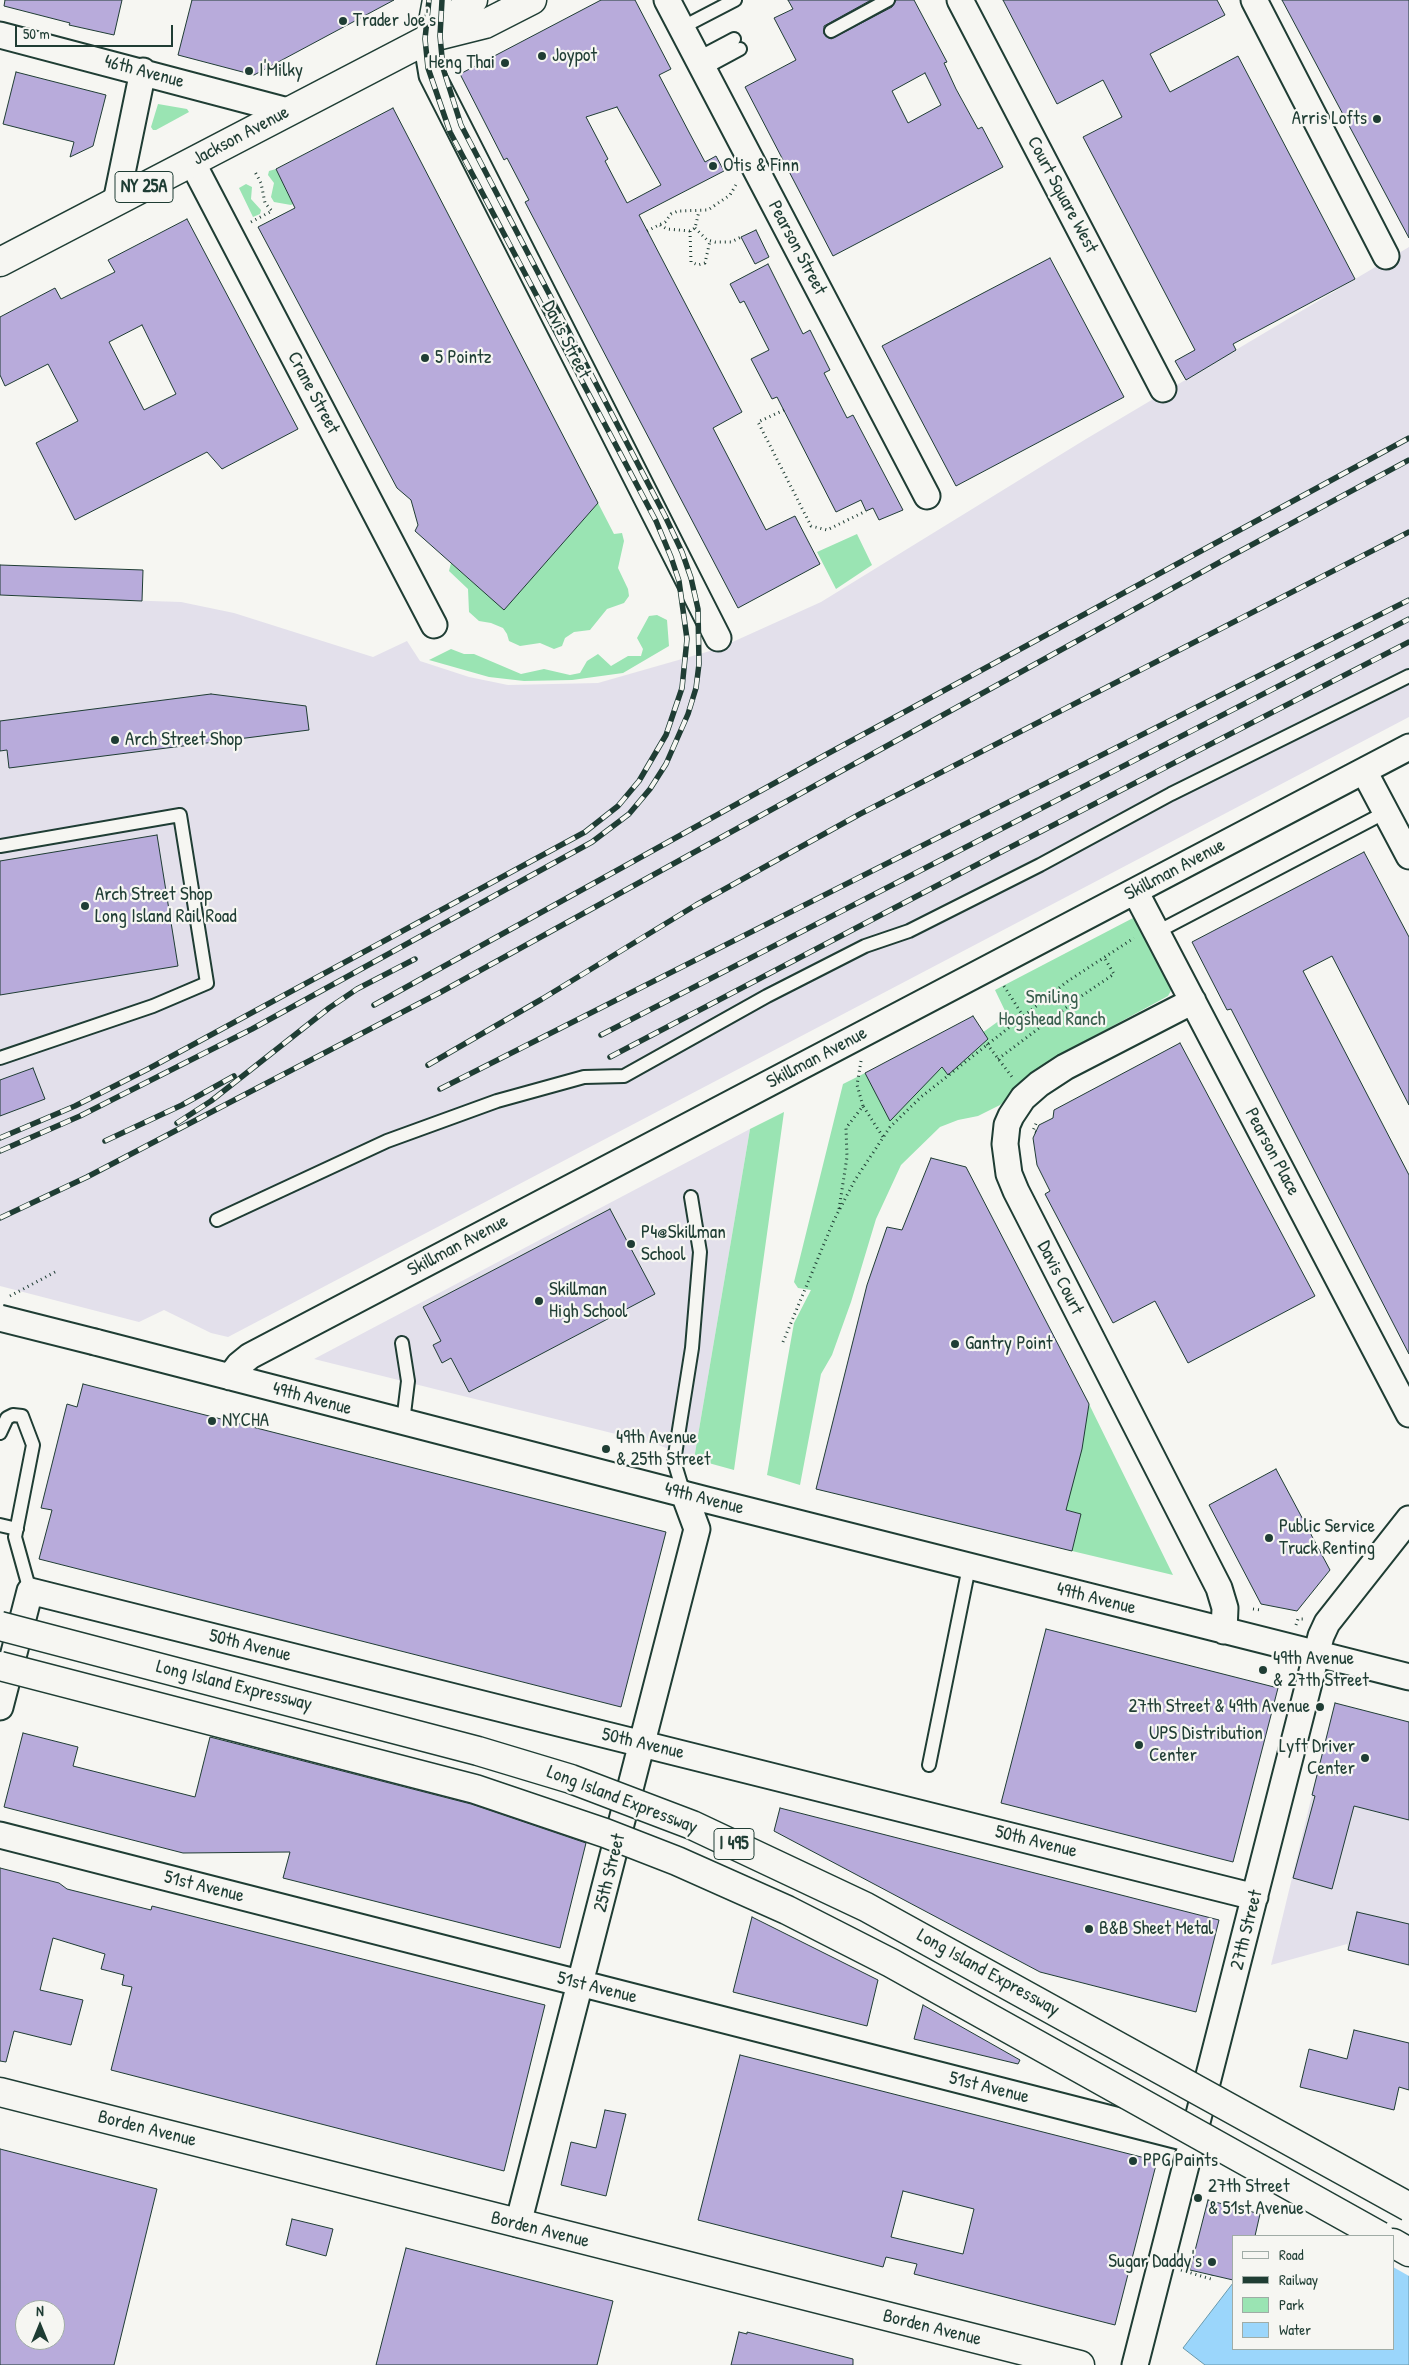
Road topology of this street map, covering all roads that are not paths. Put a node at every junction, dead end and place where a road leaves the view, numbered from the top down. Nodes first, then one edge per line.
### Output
1 (437, 0) edge
2 (473, 0) edge
3 (532, 0) edge
4 (667, 0) edge
5 (735, 0) edge
6 (888, 0) edge
7 (960, 0) edge
8 (1254, 0) edge
9 (681, 28) junction
10 (831, 31) dead end
11 (0, 35) edge
12 (430, 38) junction
13 (737, 44) dead end
14 (700, 63) junction
15 (143, 72) junction
16 (288, 111) junction
17 (192, 162) junction
18 (116, 202) junction
19 (1386, 256) dead end
20 (0, 262) edge
21 (1163, 389) dead end
22 (928, 496) dead end
23 (434, 625) dead end
24 (718, 638) dead end
25 (1409, 676) edge
26 (1409, 747) edge
27 (1364, 771) junction
28 (1386, 812) junction
29 (0, 846) edge
30 (1409, 856) edge
31 (1135, 891) junction
32 (1155, 929) junction
33 (1193, 1001) junction
34 (0, 1058) edge
35 (691, 1197) dead end
36 (217, 1220) dead end
37 (5, 1307) edge
38 (402, 1343) dead end
39 (230, 1377) junction
40 (1409, 1414) edge
41 (402, 1422) junction
42 (0, 1432) edge
43 (684, 1494) junction
44 (1409, 1519) edge
45 (0, 1525) edge
46 (16, 1529) junction
47 (968, 1567) junction
48 (30, 1591) junction
49 (0, 1626) edge
50 (1224, 1631) junction
51 (1316, 1654) junction
52 (0, 1666) edge
53 (1409, 1677) edge
54 (0, 1707) edge
55 (642, 1744) junction
56 (929, 1765) dead end
57 (0, 1835) edge
58 (1255, 1897) junction
59 (582, 1984) junction
60 (0, 2092) edge
61 (1194, 2140) junction
62 (1409, 2207) edge
63 (518, 2224) junction
64 (1378, 2235) edge
65 (1394, 2244) edge
66 (1409, 2252) edge
67 (1080, 2365) edge
68 (1135, 2365) edge

1 - 12 main road
2 - 12 main road, Jackson Avenue / NY 25A
3 - 12 main road, Jackson Avenue / NY 25A
4 - 9 street, Pearson Street
5 - 9 lane
6 - 10 lane
7 - 21 street, Court Square West
8 - 19 street
9 - 14 street, Pearson Street
11 - 15 street, 46th Avenue
12 - 16 main road, Jackson Avenue / NY 25A
12 - 24 street, Davis Street
13 - 14 lane
14 - 22 street, Pearson Street
15 - 16 street, 46th Avenue
15 - 18 street
16 - 17 main road, Jackson Avenue / NY 25A
17 - 18 main road, Jackson Avenue / NY 25A
17 - 23 street, Crane Street
18 - 20 main road, Jackson Avenue / NY 25A
25 - 36 lane
26 - 27 street, Skillman Avenue
27 - 28 street
27 - 31 street, Skillman Avenue
28 - 30 street
28 - 32 lane
29 - 34 lane
31 - 32 street, Pearson Place
31 - 39 street, Skillman Avenue
32 - 33 street, Pearson Place
33 - 40 street, Pearson Place
33 - 50 street, Davis Court
35 - 43 lane
37 - 39 street, 49th Avenue, bridge
38 - 41 lane
39 - 41 street, 49th Avenue
41 - 43 street, 49th Avenue
42 - 46 lane
43 - 47 street, 49th Avenue
43 - 55 street, 25th Street
44 - 51 street, 27th Street
45 - 46 lane
46 - 48 lane
47 - 50 street, 49th Avenue
47 - 56 lane
48 - 54 street
48 - 55 street, 50th Avenue
49 - 62 main road, Long Island Expressway / I 495, bridge
50 - 51 street, 49th Avenue
51 - 53 street, 49th Avenue
51 - 58 street, 27th Street
52 - 64 main road, Long Island Expressway / I 495, bridge
55 - 58 street, 50th Avenue
55 - 59 street, 25th Street
57 - 59 street, 51st Avenue
58 - 61 street, 27th Street
59 - 61 street, 51st Avenue
59 - 63 street, 25th Street
60 - 63 main road, Borden Avenue
61 - 68 street, 27th Street
63 - 67 main road, Borden Avenue
65 - 66 main road

